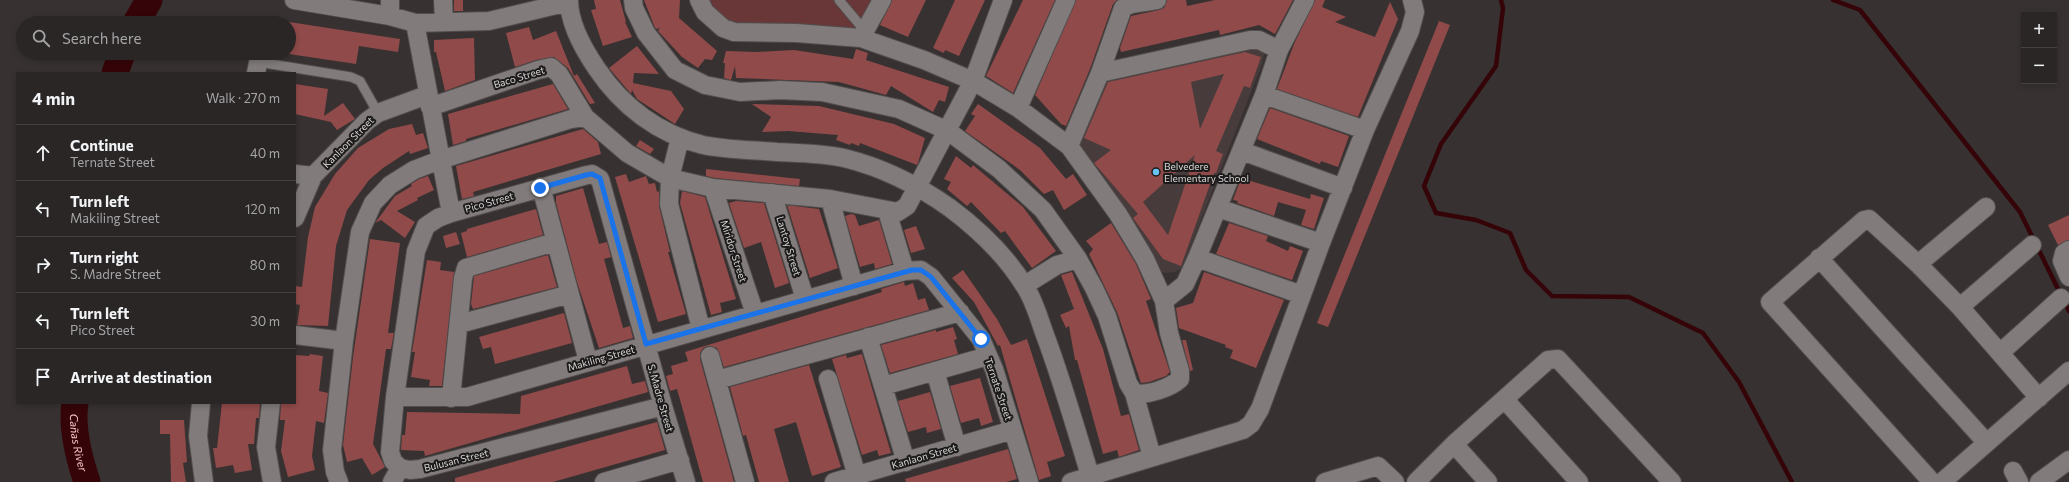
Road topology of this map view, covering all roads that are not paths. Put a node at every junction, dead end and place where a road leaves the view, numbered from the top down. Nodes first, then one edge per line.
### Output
1 (294, 0) edge
2 (443, 0) edge
3 (633, 0) edge
4 (699, 0) edge
5 (839, 0) edge
6 (882, 0) edge
7 (1003, 0) edge
8 (1066, 0) edge
9 (1157, 0) edge
10 (1305, 0) edge
11 (1412, 0) edge
12 (569, 1) edge
13 (338, 4) edge
14 (390, 8) edge
15 (444, 22) junction
16 (415, 23) junction
17 (863, 35) junction
18 (1279, 50) junction
19 (258, 63) edge
20 (1100, 73) junction
21 (973, 81) junction
22 (1264, 95) junction
23 (429, 101) junction
24 (1018, 108) junction
25 (378, 113) junction
26 (585, 117) junction
27 (1365, 130) junction
28 (948, 131) junction
29 (680, 138) junction
30 (1069, 146) junction
31 (1242, 151) junction
32 (440, 160) junction
33 (296, 174) edge
34 (313, 176) junction
35 (597, 176) joint
36 (670, 178) junction
37 (917, 187) junction
38 (540, 188) junction
39 (713, 188) junction
40 (1343, 188) junction
41 (772, 193) junction
42 (830, 199) junction
43 (1986, 207) dead end
44 (1218, 208) junction
45 (887, 211) junction
46 (451, 213) junction
47 (296, 216) edge
48 (556, 242) junction
49 (1321, 243) junction
50 (2032, 245) dead end
51 (2069, 250) edge
52 (1198, 258) junction
53 (1819, 258) junction
54 (1078, 259) junction
55 (1918, 264) junction
56 (913, 271) junction
57 (2069, 277) edge
58 (1025, 285) junction
59 (854, 286) junction
60 (570, 294) junction
61 (1302, 295) junction
62 (2061, 298) dead end
63 (805, 299) junction
64 (1164, 301) junction
65 (1960, 307) junction
66 (960, 312) junction
67 (755, 314) junction
68 (459, 324) junction
69 (701, 329) junction
70 (296, 335) edge
71 (868, 337) junction
72 (344, 341) junction
73 (646, 344) junction
74 (2000, 353) junction
75 (710, 356) dead end
76 (988, 356) junction
77 (588, 361) junction
78 (2069, 371) edge
79 (935, 372) junction
80 (828, 379) dead end
81 (717, 380) junction
82 (883, 386) junction
83 (1134, 393) junction
84 (395, 397) junction
85 (451, 398) junction
86 (2039, 398) junction
87 (1505, 400) junction
88 (201, 404) edge
89 (271, 404) edge
90 (663, 406) junction
91 (1013, 430) junction
92 (1986, 442) junction
93 (1454, 444) junction
94 (957, 447) junction
95 (1152, 457) junction
96 (680, 460) junction
97 (2069, 460) edge
98 (906, 462) junction
99 (396, 475) edge
100 (857, 476) junction
101 (1091, 479) edge
102 (204, 482) edge
103 (272, 482) edge
104 (339, 482) edge
105 (604, 482) edge
106 (686, 482) edge
107 (745, 482) edge
108 (834, 482) edge
109 (1029, 482) edge
110 (1071, 482) edge
111 (1325, 482) edge
112 (1395, 482) edge
113 (1416, 482) edge
114 (1488, 482) edge
115 (1579, 482) edge
116 (1672, 482) edge
117 (1932, 482) edge
118 (1942, 482) edge
119 (2039, 482) edge

1 - 13 street
2 - 15 street
3 - 28 street
4 - 17 street
5 - 17 lane
6 - 17 street
7 - 21 street
8 - 24 street
9 - 20 street
10 - 18 street
11 - 27 street
12 - 15 street
12 - 29 street
13 - 14 street
14 - 16 street
15 - 16 street
16 - 23 street
17 - 21 street
18 - 20 street
18 - 22 street
19 - 25 lane
20 - 30 street
21 - 24 street
21 - 28 street
22 - 27 street
22 - 31 street
23 - 25 street, Kanlaon Street
23 - 26 street, Baco Street
23 - 32 street
24 - 30 street
25 - 34 street, Kanlaon Street
26 - 32 street
26 - 36 street
27 - 40 street
28 - 37 street
28 - 54 street
29 - 36 street
29 - 37 street
30 - 64 street
31 - 40 street
31 - 44 street
32 - 46 street
32 - 72 street
33 - 34 street
34 - 47 street, Kanlaon Street
35 - 38 street, Pico Street
35 - 73 street, S. Madre Street
36 - 39 street
36 - 69 street
37 - 45 street
37 - 58 street
38 - 46 street, Pico Street
38 - 48 street
39 - 41 street
39 - 67 street, Miridor Street
40 - 49 street
41 - 42 street
41 - 63 street, Lantoy Street
42 - 45 street
42 - 59 street
43 - 55 street
44 - 49 street
44 - 52 street
45 - 56 street
46 - 84 street, Bulusan Street
48 - 60 street
48 - 68 street
49 - 61 street
50 - 65 street
51 - 57 street
52 - 61 street
52 - 64 street
53 - 55 street
53 - 92 street
53 - 117 street
54 - 58 street
54 - 83 street
55 - 65 street
56 - 59 street, Makiling Street
56 - 66 street, Ternate Street
58 - 101 street
59 - 63 street, Makiling Street
60 - 68 street
60 - 77 street
61 - 95 street
62 - 74 street
63 - 67 street, Makiling Street
64 - 83 street
65 - 74 street
66 - 71 street
66 - 76 street, Ternate Street
67 - 69 street, Makiling Street
68 - 85 street
69 - 73 street, Makiling Street
70 - 72 street
71 - 81 street
71 - 82 street
72 - 104 street
73 - 77 street, Makiling Street
73 - 90 street, S. Madre Street
74 - 86 street
75 - 81 street
76 - 79 street
76 - 91 street, Ternate Street
77 - 85 street, Makiling Street
78 - 86 street
79 - 82 street
79 - 94 street
80 - 100 street
81 - 107 street
82 - 98 street
83 - 95 street
84 - 85 street, Makiling Street
84 - 99 street, Bulusan Street
86 - 92 street
87 - 93 street
87 - 115 street
87 - 116 street
88 - 102 street
89 - 103 street
90 - 96 street, S. Madre Street
90 - 99 street, Bulusan Street
91 - 94 street, Kanlaon Street
91 - 109 street, Ternate Street
92 - 118 street
93 - 113 street
93 - 114 street
94 - 98 street, Kanlaon Street
95 - 101 street
96 - 105 street
96 - 106 street, S. Madre Street
97 - 119 street
98 - 100 street, Kanlaon Street
100 - 108 street, Kanlaon Street
101 - 110 street
111 - 112 street

